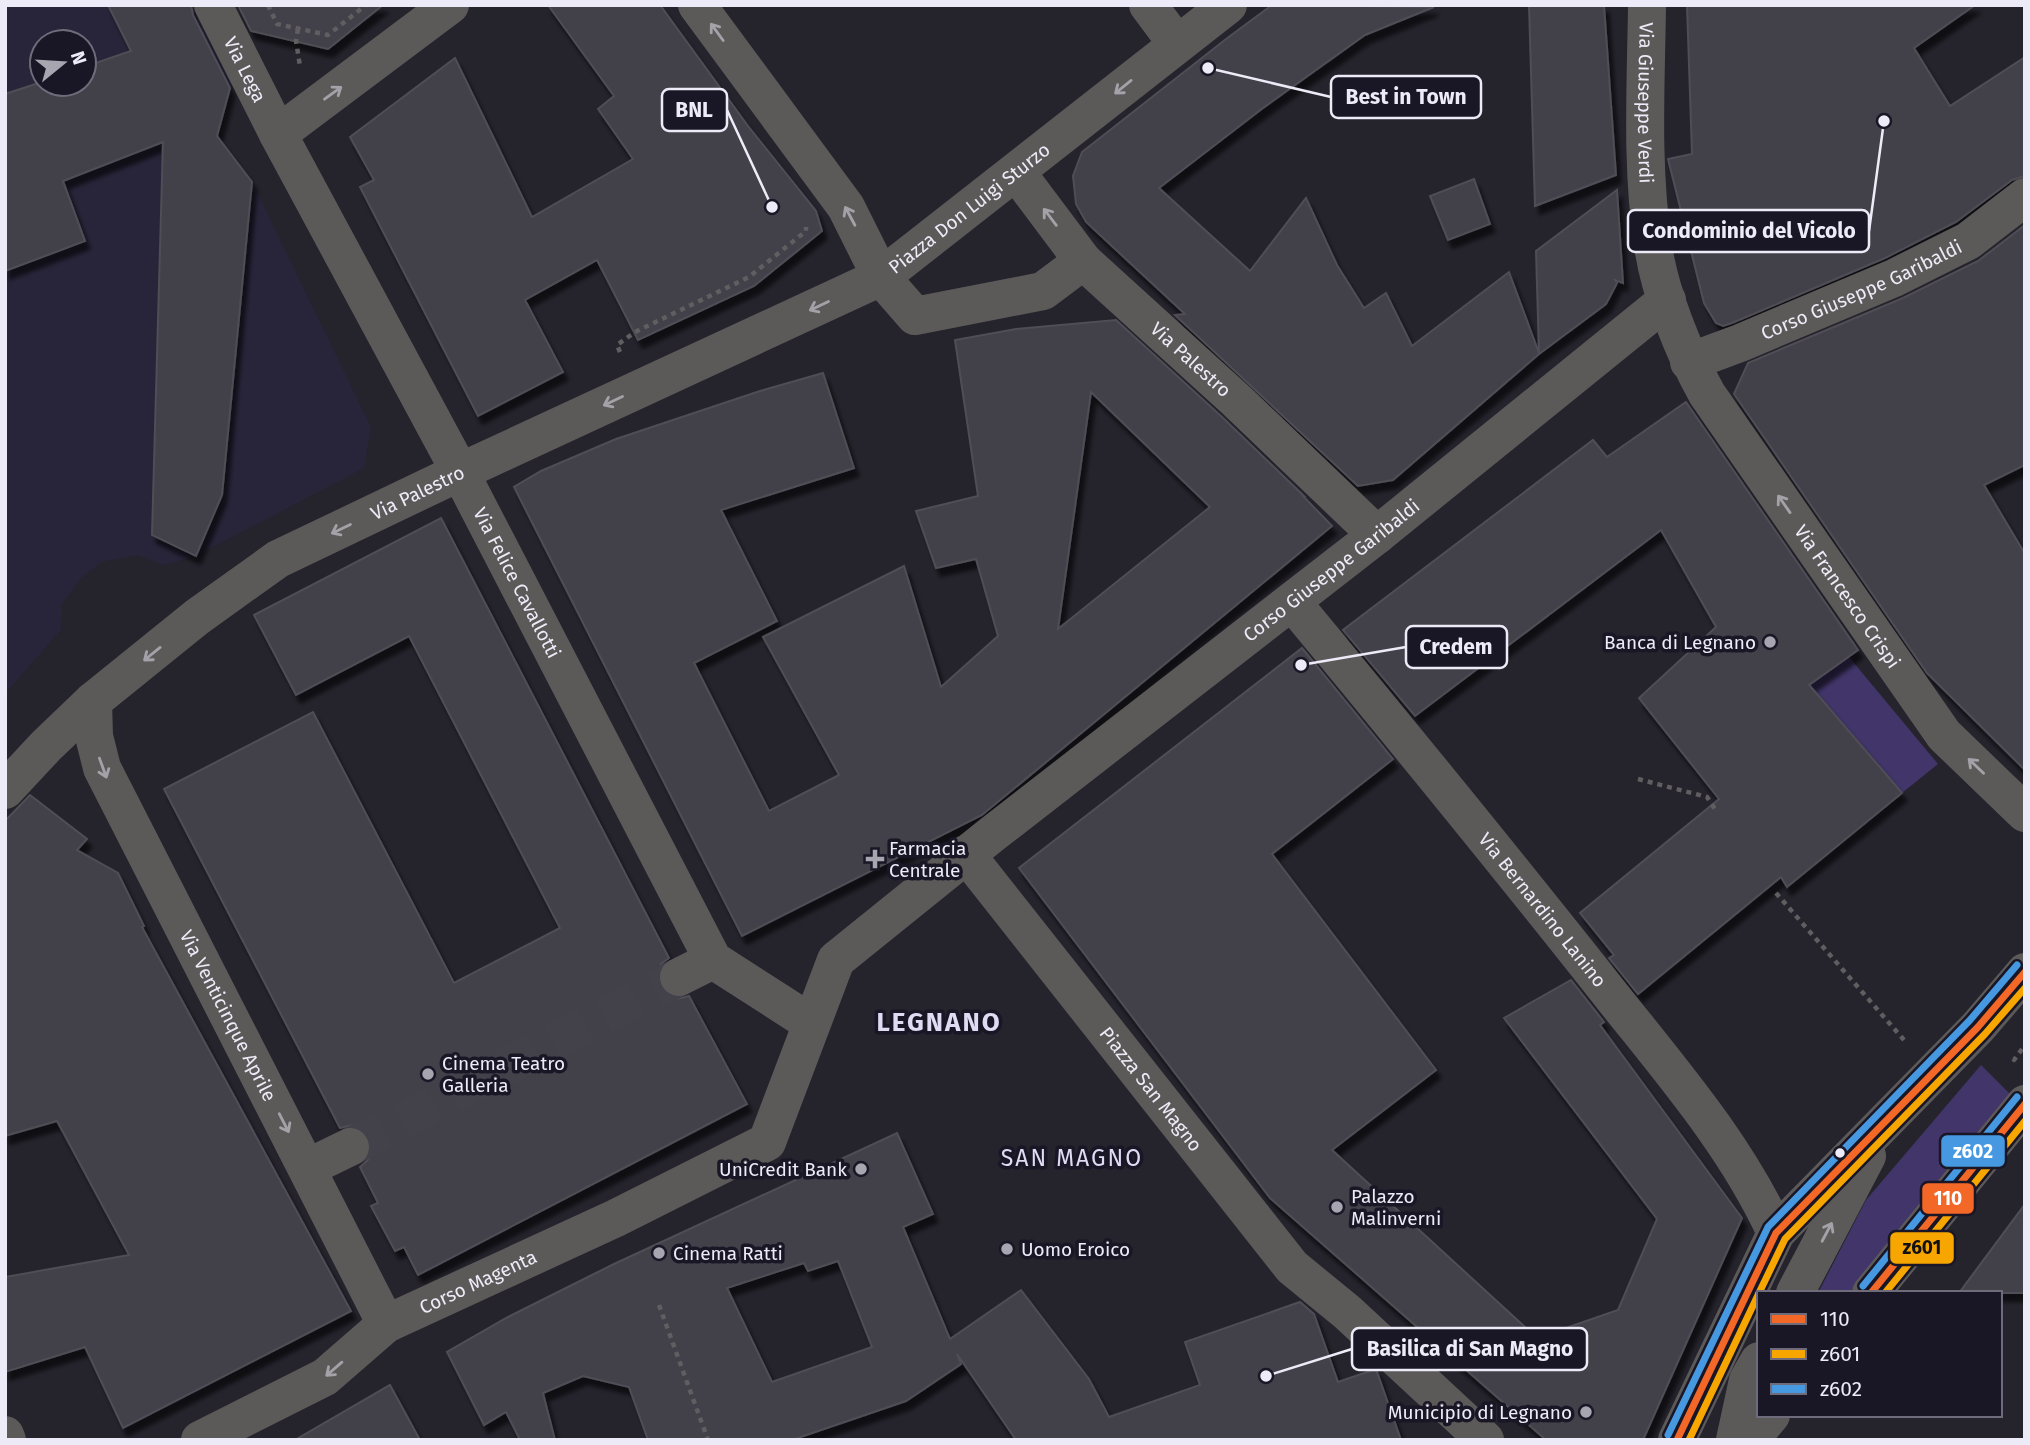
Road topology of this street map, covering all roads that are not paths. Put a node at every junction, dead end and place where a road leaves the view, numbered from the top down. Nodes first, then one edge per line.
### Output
1 (213, 5) edge
2 (450, 5) edge
3 (697, 5) edge
4 (1148, 5) edge
5 (1228, 5) edge
6 (1647, 5) edge
7 (1177, 44) junction
8 (278, 134) junction
9 (1017, 173) junction
10 (2025, 197) edge
11 (1083, 261) junction
12 (881, 277) junction
13 (1667, 300) junction
14 (1689, 362) junction
15 (460, 472) junction
16 (1377, 535) junction
17 (1292, 602) junction
18 (93, 701) junction
19 (5, 790) edge
20 (2025, 813) edge
21 (978, 844) junction
22 (713, 960) junction
23 (2025, 971) edge
24 (679, 977) tunnel mouth
25 (811, 1023) junction
26 (2025, 1104) edge
27 (1886, 1121) junction
28 (350, 1147) tunnel mouth
29 (307, 1168) junction
30 (1776, 1233) junction
31 (1796, 1291) edge
32 (1873, 1291) edge
33 (386, 1324) junction
34 (1757, 1364) edge
35 (1769, 1417) edge
36 (5, 1435) edge
37 (8, 1440) edge
38 (200, 1440) edge
39 (1485, 1440) edge
40 (1676, 1440) edge
41 (1735, 1440) edge
42 (1750, 1440) edge

1 - 8 street, Via Lega
8 -> 2 street
12 -> 3 street, Piazza Don Luigi Sturzo
4 - 7 street
5 - 7 street, Piazza Don Luigi Sturzo
6 - 13 street, Via Giuseppe Verdi
7 -> 9 street, Piazza Don Luigi Sturzo
8 - 15 street, Via Felice Cavallotti
11 -> 9 street, Via Palestro
9 - 12 street, Piazza Don Luigi Sturzo
10 - 14 street, Corso Giuseppe Garibaldi
11 - 12 street
11 - 16 street, Via Palestro
12 -> 15 street, Via Palestro
13 - 14 street, Via Giuseppe Verdi
13 - 16 street, Corso Giuseppe Garibaldi
20 -> 14 street, Via Francesco Crispi
15 -> 18 street, Via Palestro
15 - 22 street, Via Felice Cavallotti
16 - 17 street, Corso Giuseppe Garibaldi
17 - 21 street, Corso Giuseppe Garibaldi
17 - 30 street, Via Bernardino Lanino
18 - 19 street, Via Palestro
18 -> 29 street, Via Venticinque Aprile
21 - 25 street
21 - 39 street, Piazza San Magno
22 - 24 street
22 - 25 street
23 - 27 street
25 - 33 street, Corso Magenta
26 - 32 street
27 - 30 street
31 -> 27 street
28 - 29 street
29 - 33 street, Via Venticinque Aprile
30 - 40 street
33 -> 38 street, Corso Magenta
34 - 41 street
35 - 42 street
36 - 37 street

